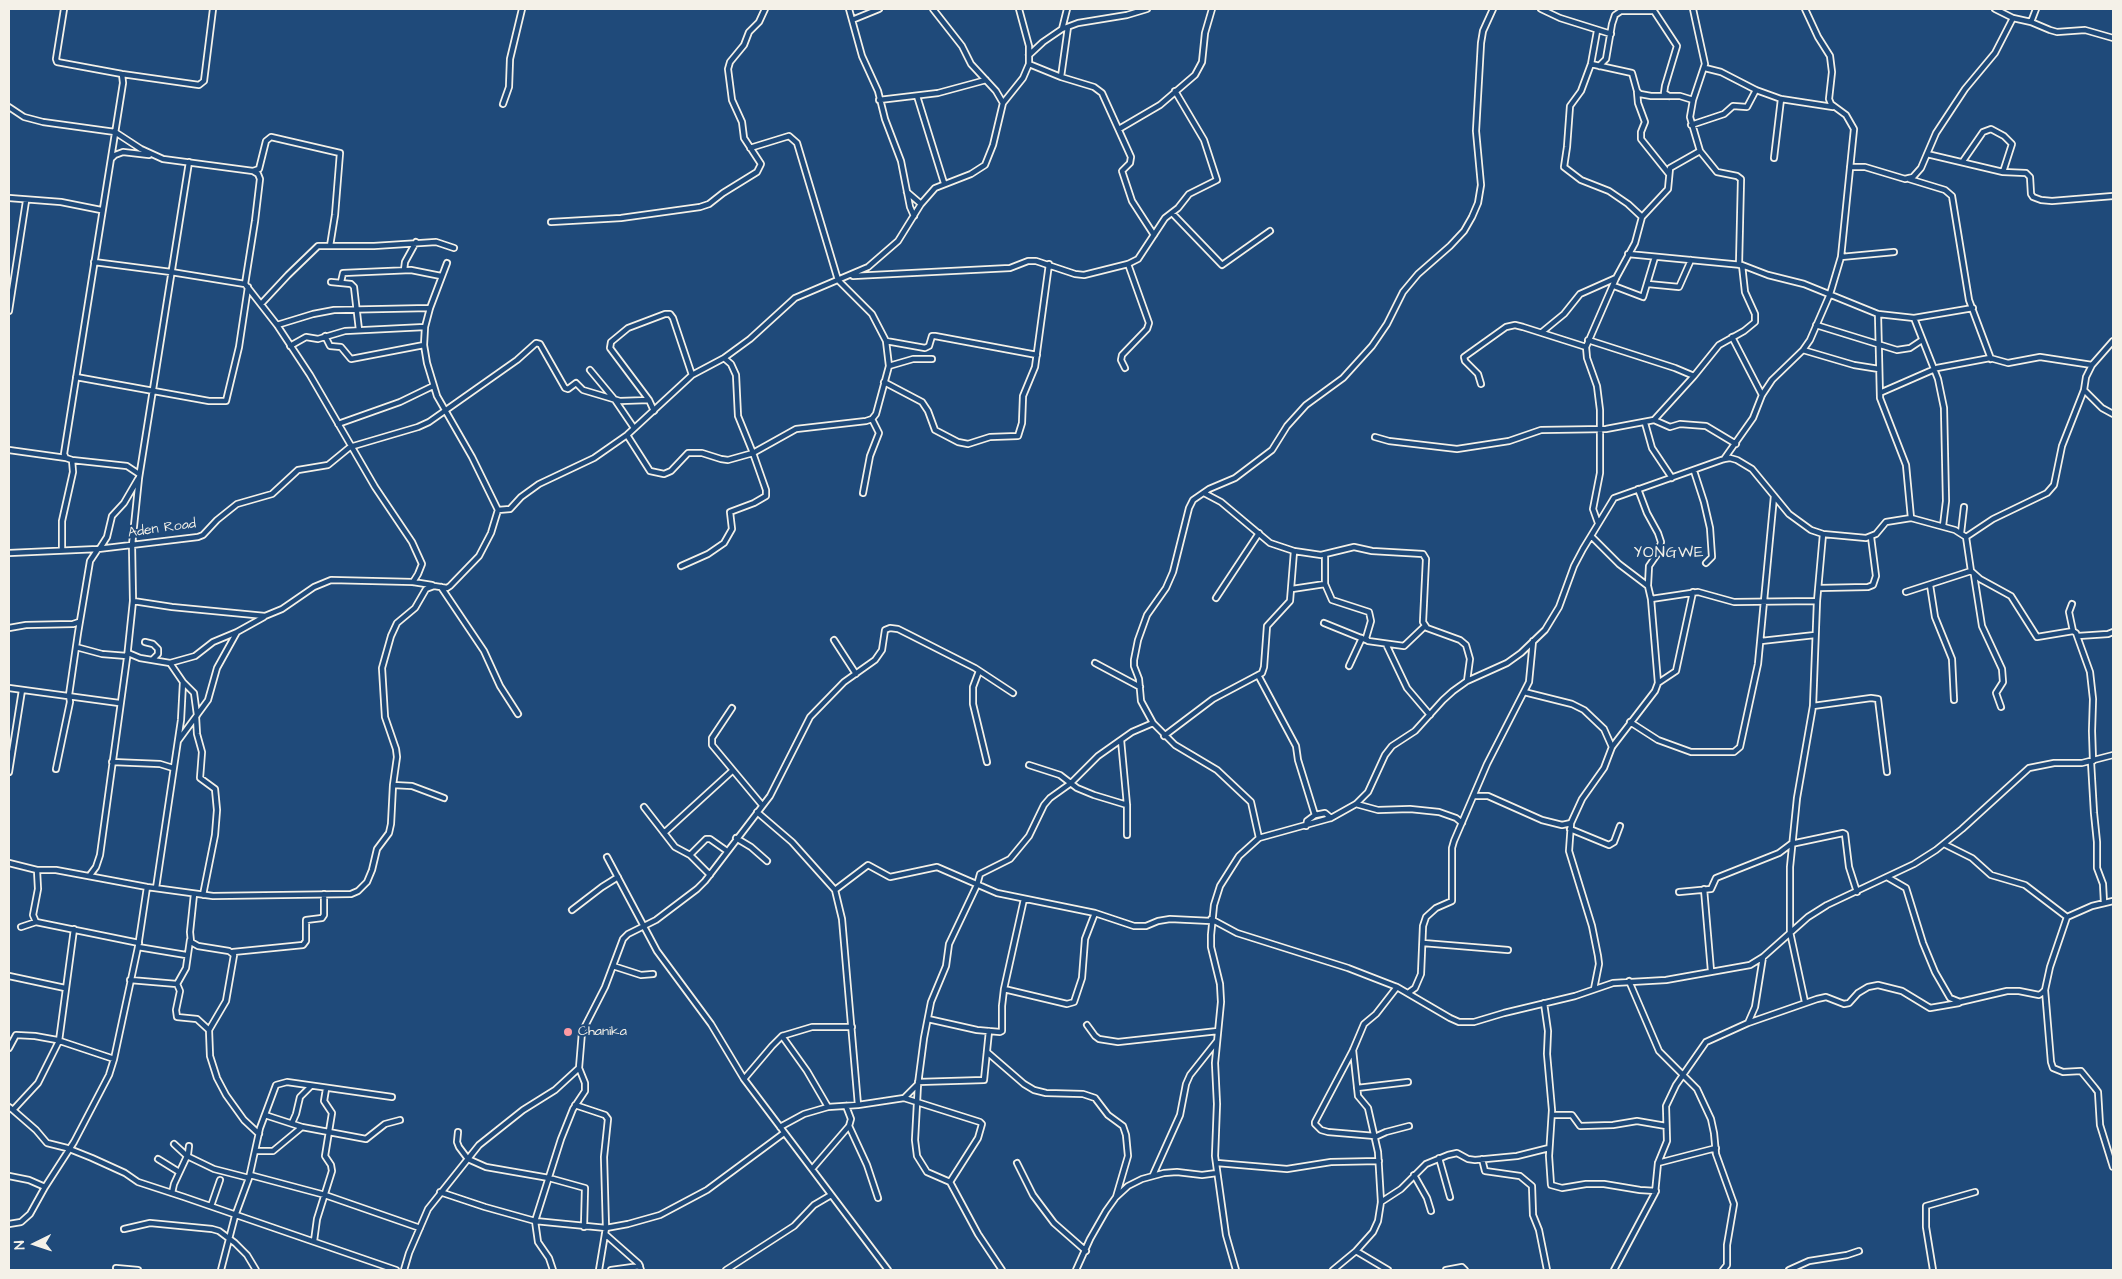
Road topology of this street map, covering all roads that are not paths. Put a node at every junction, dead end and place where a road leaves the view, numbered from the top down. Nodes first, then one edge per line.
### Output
1 (64, 9) edge
2 (207, 9) edge
3 (213, 9) edge
4 (522, 9) edge
5 (765, 9) edge
6 (849, 9) edge
7 (879, 9) edge
8 (933, 9) edge
9 (1019, 9) edge
10 (1067, 9) edge
11 (1147, 9) edge
12 (1212, 9) edge
13 (1493, 9) edge
14 (1540, 9) edge
15 (1805, 9) edge
16 (1995, 9) edge
17 (2036, 9) edge
18 (1694, 10) edge
19 (2013, 18) junction
20 (852, 20) junction
21 (2031, 22) junction
22 (1068, 27) junction
23 (1062, 29) junction
24 (1597, 31) junction
25 (1611, 34) junction
26 (2113, 38) edge
27 (1029, 55) junction
28 (1029, 64) junction
29 (1590, 64) junction
30 (1599, 66) junction
31 (1705, 68) junction
32 (122, 74) junction
33 (1061, 77) junction
34 (986, 80) junction
35 (1756, 90) junction
36 (1174, 91) junction
37 (1637, 92) junction
38 (916, 96) junction
39 (1669, 96) junction
40 (879, 100) junction
41 (1693, 100) junction
42 (1782, 100) junction
43 (1003, 103) junction
44 (503, 104) dead end
45 (9, 107) edge
46 (1833, 107) junction
47 (1691, 125) junction
48 (1119, 129) junction
49 (115, 132) junction
50 (750, 148) junction
51 (1700, 150) junction
52 (1927, 154) junction
53 (155, 155) junction
54 (1774, 158) dead end
55 (111, 159) junction
56 (1963, 161) junction
57 (189, 162) junction
58 (1850, 166) junction
59 (253, 171) junction
60 (2003, 172) junction
61 (1669, 174) junction
62 (1909, 179) junction
63 (944, 183) junction
64 (907, 192) junction
65 (2113, 196) edge
66 (9, 198) edge
67 (26, 201) junction
68 (921, 204) junction
69 (101, 210) junction
70 (1172, 213) junction
71 (914, 216) junction
72 (1642, 217) junction
73 (551, 222) dead end
74 (1270, 232) dead end
75 (1154, 235) junction
76 (416, 242) junction
77 (330, 246) junction
78 (454, 248) dead end
79 (1894, 252) dead end
80 (1628, 254) junction
81 (1655, 257) junction
82 (1841, 257) junction
83 (1691, 260) junction
84 (94, 262) junction
85 (446, 263) dead end
86 (1049, 264) junction
87 (1128, 264) junction
88 (1740, 265) junction
89 (404, 270) junction
90 (171, 272) junction
91 (441, 276) junction
92 (849, 276) junction
93 (1616, 278) junction
94 (838, 280) junction
95 (331, 282) dead end
96 (341, 282) junction
97 (1648, 284) junction
98 (246, 286) junction
99 (1614, 286) junction
100 (1830, 294) junction
101 (261, 304) junction
102 (430, 308) junction
103 (1973, 308) junction
104 (357, 309) junction
105 (9, 311) edge
106 (1878, 314) junction
107 (1914, 318) junction
108 (276, 325) junction
109 (1816, 325) junction
110 (425, 327) junction
111 (359, 330) junction
112 (1542, 332) junction
113 (325, 336) junction
114 (1732, 336) junction
115 (886, 340) junction
116 (1588, 340) junction
117 (1922, 340) junction
118 (2113, 341) edge
119 (1878, 344) junction
120 (424, 345) junction
121 (290, 346) junction
122 (1586, 347) junction
123 (1803, 350) junction
124 (1037, 355) junction
125 (724, 358) junction
126 (932, 359) dead end
127 (1991, 359) junction
128 (2092, 365) junction
129 (889, 366) junction
130 (1124, 368) dead end
131 (1879, 369) junction
132 (590, 370) dead end
133 (1934, 370) junction
134 (692, 375) junction
135 (1694, 376) junction
136 (76, 378) junction
137 (884, 382) junction
138 (1481, 384) dead end
139 (433, 386) junction
140 (2084, 390) junction
141 (152, 392) junction
142 (1882, 392) junction
143 (1762, 396) junction
144 (615, 400) junction
145 (649, 400) junction
146 (445, 411) junction
147 (654, 411) junction
148 (2113, 414) edge
149 (872, 419) junction
150 (1654, 420) junction
151 (1645, 423) junction
152 (338, 424) junction
153 (634, 428) junction
154 (1600, 430) junction
155 (627, 435) junction
156 (1375, 437) dead end
157 (1736, 444) junction
158 (350, 447) junction
159 (9, 450) edge
160 (753, 453) junction
161 (66, 458) junction
162 (1724, 459) junction
163 (72, 460) junction
164 (1694, 471) junction
165 (139, 476) junction
166 (1672, 478) junction
167 (1638, 490) junction
168 (863, 493) dead end
169 (1204, 493) junction
170 (1774, 496) junction
171 (1964, 507) dead end
172 (498, 510) junction
173 (1911, 518) junction
174 (1598, 523) junction
175 (1943, 526) junction
176 (1259, 533) junction
177 (1961, 533) junction
178 (1823, 534) junction
179 (1591, 536) junction
180 (1871, 537) junction
181 (1966, 537) junction
182 (132, 545) junction
183 (87, 548) junction
184 (99, 549) junction
185 (62, 550) junction
186 (1294, 551) junction
187 (9, 553) edge
188 (1325, 554) junction
189 (90, 561) junction
190 (1706, 563) dead end
191 (680, 566) dead end
192 (1972, 573) junction
193 (412, 582) junction
194 (1325, 584) junction
195 (1930, 585) junction
196 (434, 586) junction
197 (1648, 586) junction
198 (440, 588) junction
199 (1819, 588) junction
200 (1292, 589) junction
201 (133, 592) junction
202 (1693, 592) junction
203 (1906, 592) dead end
204 (1216, 598) dead end
205 (1651, 599) junction
206 (133, 601) junction
207 (1817, 601) junction
208 (1764, 602) junction
209 (142, 603) junction
210 (2072, 604) dead end
211 (265, 616) junction
212 (79, 622) junction
213 (1324, 623) dead end
214 (1425, 626) junction
215 (9, 628) edge
216 (2073, 631) junction
217 (237, 632) junction
218 (2113, 632) edge
219 (1815, 635) junction
220 (2078, 636) junction
221 (1364, 639) junction
222 (834, 640) dead end
223 (1761, 641) junction
224 (146, 642) dead end
225 (1533, 642) junction
226 (1386, 644) junction
227 (76, 647) junction
228 (127, 654) junction
229 (153, 659) junction
230 (170, 663) junction
231 (1095, 663) dead end
232 (1349, 666) dead end
233 (980, 671) junction
234 (856, 674) junction
235 (1258, 675) junction
236 (1467, 681) junction
237 (183, 682) junction
238 (1658, 683) junction
239 (1140, 687) junction
240 (9, 688) edge
241 (22, 690) junction
242 (1524, 692) junction
243 (1013, 693) dead end
244 (69, 695) junction
245 (1954, 700) dead end
246 (120, 703) junction
247 (1813, 706) junction
248 (2001, 707) dead end
249 (732, 708) dead end
250 (518, 714) dead end
251 (1430, 715) junction
252 (196, 716) junction
253 (1630, 722) junction
254 (1153, 724) junction
255 (1164, 736) junction
256 (1121, 740) junction
257 (176, 743) junction
258 (1612, 746) junction
259 (2113, 755) edge
260 (2092, 761) junction
261 (10, 762) edge
262 (112, 762) junction
263 (987, 762) dead end
264 (1029, 766) dead end
265 (173, 768) junction
266 (56, 769) dead end
267 (732, 771) junction
268 (9, 772) edge
269 (1887, 772) dead end
270 (1071, 783) junction
271 (393, 785) junction
272 (1474, 796) junction
273 (444, 798) dead end
274 (1356, 804) junction
275 (762, 805) junction
276 (1127, 806) junction
277 (644, 807) dead end
278 (757, 812) junction
279 (1315, 815) junction
280 (1331, 818) junction
281 (1462, 823) junction
282 (1571, 823) junction
283 (1306, 826) junction
284 (1620, 826) dead end
285 (1570, 829) junction
286 (664, 833) junction
287 (1126, 835) dead end
288 (736, 838) junction
289 (1260, 838) junction
290 (1791, 844) junction
291 (1944, 844) junction
292 (727, 851) junction
293 (690, 855) junction
294 (607, 857) dead end
295 (767, 861) dead end
296 (10, 865) edge
297 (37, 870) junction
298 (710, 875) junction
299 (90, 876) junction
300 (1887, 877) junction
301 (618, 878) junction
302 (977, 885) junction
303 (147, 887) junction
304 (156, 888) junction
305 (835, 890) junction
306 (1704, 890) junction
307 (1679, 892) dead end
308 (1857, 892) junction
309 (194, 894) junction
310 (324, 894) junction
311 (202, 895) junction
312 (1024, 899) junction
313 (2113, 901) edge
314 (2104, 903) junction
315 (572, 910) dead end
316 (1094, 914) junction
317 (2067, 917) junction
318 (1211, 920) junction
319 (36, 922) junction
320 (21, 927) dead end
321 (643, 927) junction
322 (74, 929) junction
323 (1790, 932) junction
324 (190, 940) junction
325 (1423, 943) junction
326 (138, 945) junction
327 (1508, 950) dead end
328 (233, 952) junction
329 (186, 955) junction
330 (1763, 957) junction
331 (613, 966) junction
332 (1711, 971) junction
333 (653, 974) dead end
334 (9, 976) edge
335 (130, 980) junction
336 (1629, 981) junction
337 (177, 984) junction
338 (1397, 987) junction
339 (65, 988) junction
340 (1004, 988) junction
341 (1594, 988) junction
342 (2045, 990) junction
343 (1408, 994) junction
344 (1805, 1002) junction
345 (1960, 1002) junction
346 (1544, 1003) junction
347 (928, 1019) junction
348 (1748, 1023) junction
349 (1087, 1024) dead end
350 (852, 1027) junction
351 (209, 1030) junction
352 (989, 1031) junction
353 (1218, 1031) junction
354 (9, 1034) edge
355 (16, 1035) junction
356 (782, 1036) junction
357 (58, 1041) junction
358 (1217, 1041) junction
359 (9, 1048) edge
360 (1353, 1050) junction
361 (987, 1052) junction
362 (114, 1059) junction
363 (580, 1068) junction
364 (1683, 1074) junction
365 (744, 1079) junction
366 (1408, 1082) dead end
367 (918, 1083) junction
368 (311, 1086) junction
369 (1357, 1088) junction
370 (326, 1089) junction
371 (392, 1097) dead end
372 (904, 1098) junction
373 (917, 1101) junction
374 (575, 1105) junction
375 (858, 1105) junction
376 (828, 1106) junction
377 (846, 1106) junction
378 (11, 1108) edge
379 (1552, 1114) junction
380 (266, 1115) junction
381 (400, 1120) dead end
382 (292, 1124) junction
383 (849, 1126) junction
384 (1409, 1126) dead end
385 (1666, 1126) junction
386 (302, 1127) junction
387 (780, 1128) junction
388 (328, 1132) junction
389 (458, 1132) dead end
390 (784, 1133) junction
391 (259, 1134) junction
392 (1375, 1136) junction
393 (174, 1144) dead end
394 (189, 1146) dead end
395 (1549, 1148) junction
396 (1716, 1148) junction
397 (70, 1150) junction
398 (255, 1151) junction
399 (187, 1156) junction
400 (1438, 1158) junction
401 (158, 1159) dead end
402 (468, 1159) junction
403 (1482, 1159) junction
404 (1379, 1162) junction
405 (1017, 1163) dead end
406 (1217, 1163) junction
407 (1658, 1163) junction
408 (2113, 1167) edge
409 (812, 1169) junction
410 (179, 1172) junction
411 (1217, 1173) junction
412 (1153, 1175) junction
413 (1414, 1175) junction
414 (9, 1176) edge
415 (250, 1176) junction
416 (549, 1178) junction
417 (220, 1180) dead end
418 (950, 1182) junction
419 (45, 1187) junction
420 (1656, 1191) junction
421 (440, 1192) junction
422 (1974, 1192) dead end
423 (172, 1193) junction
424 (324, 1194) junction
425 (831, 1195) junction
426 (1116, 1197) junction
427 (1450, 1197) dead end
428 (878, 1198) dead end
429 (1381, 1202) junction
430 (210, 1206) junction
431 (1431, 1211) dead end
432 (235, 1216) junction
433 (535, 1221) junction
434 (9, 1224) edge
435 (584, 1227) junction
436 (420, 1228) junction
437 (606, 1228) junction
438 (124, 1229) dead end
439 (605, 1234) junction
440 (229, 1238) junction
441 (314, 1241) junction
442 (1859, 1250) dead end
443 (1086, 1251) junction
444 (1356, 1251) junction
445 (116, 1268) dead end
446 (641, 1268) edge
447 (138, 1270) edge
448 (221, 1270) edge
449 (256, 1270) edge
450 (396, 1270) edge
451 (404, 1270) edge
452 (553, 1270) edge
453 (599, 1270) edge
454 (612, 1270) edge
455 (726, 1270) edge
456 (888, 1270) edge
457 (1002, 1270) edge
458 (1076, 1270) edge
459 (1236, 1270) edge
460 (1333, 1270) edge
461 (1388, 1270) edge
462 (1446, 1270) edge
463 (1465, 1270) edge
464 (1547, 1270) edge
465 (1614, 1270) edge
466 (1723, 1270) edge
467 (1790, 1270) edge
468 (1933, 1270) edge

1 - 32 street
2 - 3 street
3 - 32 street
4 - 44 street
5 - 50 street
6 - 20 street
7 - 20 street
8 - 34 street
9 - 27 street
10 - 23 street
11 - 22 street
12 - 36 street
13 - 169 street
14 - 24 street
15 - 46 street
16 - 19 street
17 - 21 street
18 - 31 street
19 - 21 street
19 - 52 street
20 - 40 street
21 - 26 street
22 - 23 street
22 - 33 street
23 - 27 street
24 - 25 street
24 - 29 street
25 - 30 street
25 - 39 street
27 - 28 street
28 - 33 street
28 - 43 street
29 - 30 street
29 - 72 street
30 - 37 street
31 - 35 street
31 - 41 street
32 - 49 street
33 - 48 street
34 - 38 street
34 - 43 street
35 - 42 street
35 - 47 street
36 - 48 street
36 - 70 street
37 - 39 street
37 - 61 street
38 - 40 street
38 - 63 street
39 - 41 street
40 - 64 street
41 - 47 street
42 - 46 street
42 - 54 street
43 - 63 street
45 - 49 street
46 - 58 street
47 - 51 street
48 - 75 street
49 - 53 street
49 - 55 street
50 - 73 street
50 - 94 street
51 - 61 street
51 - 88 street
52 - 56 street
52 - 62 street
53 - 55 street
53 - 57 street
55 - 69 street
56 - 60 street
56 - 60 street
57 - 59 street
57 - 90 street
58 - 62 street
58 - 82 street
59 - 77 street
59 - 98 street
60 - 65 street
61 - 72 street
62 - 103 street
63 - 68 street
64 - 68 street
64 - 71 street
66 - 67 street
67 - 69 street
67 - 105 street
68 - 71 street
69 - 84 street
70 - 74 street
70 - 75 street
71 - 92 street
72 - 80 street
75 - 87 street
76 - 77 street
76 - 78 street
76 - 89 street
77 - 101 street
79 - 82 street
80 - 81 street
80 - 93 street
81 - 83 street
81 - 97 street
82 - 100 street
83 - 88 street
83 - 97 street
84 - 90 street
84 - 136 street
85 - 91 street
86 - 87 street
86 - 92 street
86 - 124 street
87 - 130 street
88 - 100 street
88 - 114 street
89 - 91 street
89 - 96 street
90 - 98 street
90 - 141 street
91 - 102 street
92 - 94 street
93 - 99 street
93 - 112 street
94 - 115 street
94 - 125 street
95 - 96 street
96 - 104 street
97 - 99 street
98 - 101 street
98 - 141 street
99 - 116 street
100 - 106 street
100 - 109 street
101 - 108 street
102 - 104 street
102 - 110 street
103 - 107 street
103 - 127 street
104 - 108 street
104 - 111 street
106 - 107 street
106 - 119 street
107 - 117 street
108 - 121 street
109 - 119 street
109 - 123 street
110 - 111 street
110 - 120 street
111 - 113 street
112 - 122 street
112 - 138 street
113 - 120 street
113 - 121 street
114 - 135 street
114 - 143 street
115 - 124 street
115 - 129 street
116 - 122 street
116 - 135 street
117 - 119 street
117 - 133 street
118 - 128 street
119 - 131 street
120 - 139 street
121 - 152 street
122 - 154 street
123 - 131 street
123 - 143 street
124 - 137 street
125 - 134 street
125 - 160 street
126 - 129 street
127 - 128 street
127 - 133 street
128 - 140 street
129 - 137 street
131 - 142 street
132 - 144 street
133 - 142 street
133 - 175 street
134 - 145 street
134 - 147 street
135 - 150 street
136 - 141 street
136 - 161 street
137 - 149 street
139 - 146 street
139 - 152 street
140 - 148 street
140 - 181 street
141 - 165 street
142 - 173 street
143 - 157 street
144 - 145 street
144 - 146 street
144 - 153 street
145 - 147 street
146 - 158 street
146 - 172 street
147 - 153 street
149 - 160 street
149 - 168 street
150 - 151 street
150 - 157 street
151 - 154 street
151 - 166 street
152 - 158 street
153 - 155 street
154 - 156 street
154 - 174 street
155 - 160 street
155 - 172 street
157 - 162 street
158 - 182 street, Aden Road
158 - 193 street
159 - 161 street
160 - 191 street
161 - 163 street
162 - 164 street
162 - 170 street
163 - 165 street
163 - 185 street
164 - 166 street
164 - 190 street
165 - 182 street
165 - 184 street
166 - 167 street
167 - 174 street
167 - 197 street
169 - 176 street
169 - 239 street
170 - 178 street
170 - 208 street
171 - 177 street
172 - 198 street
173 - 175 street
173 - 180 street
174 - 179 street
175 - 177 street
176 - 186 street
176 - 204 street
177 - 181 street
178 - 180 street
178 - 199 street
179 - 197 street
179 - 225 street
180 - 199 street
181 - 192 street
182 - 184 street, Aden Road
182 - 201 street
183 - 184 street, Aden Road
183 - 185 street, Aden Road
183 - 189 street
184 - 189 street
185 - 187 street, Aden Road
186 - 188 street
186 - 200 street
188 - 194 street
188 - 214 street
189 - 212 street
192 - 195 street
192 - 216 street
192 - 248 street
193 - 196 street
193 - 211 street
194 - 200 street
194 - 221 street
195 - 203 street
195 - 245 street
196 - 198 street
196 - 271 street
197 - 205 street
198 - 250 street
199 - 207 street
200 - 235 street
201 - 206 street
201 - 209 street
202 - 205 street
202 - 208 street
202 - 238 street
205 - 238 street
206 - 209 street
206 - 228 street
207 - 208 street
207 - 219 street
208 - 223 street
209 - 211 street
210 - 216 street
211 - 217 street
212 - 215 street
212 - 227 street
213 - 221 street
214 - 226 street
214 - 236 street
216 - 220 street
217 - 230 street
217 - 252 street
218 - 220 street
219 - 223 street
219 - 247 street
220 - 260 street
221 - 226 street
221 - 232 street
222 - 234 street
223 - 253 street
224 - 229 street
225 - 236 street
225 - 242 street
226 - 251 street
227 - 228 street
227 - 244 street
228 - 229 street
228 - 246 street
229 - 230 street
230 - 237 street
231 - 239 street
233 - 234 street
233 - 243 street
233 - 263 street
234 - 275 street
235 - 255 street
235 - 279 street
236 - 251 street
237 - 252 street
237 - 257 street
238 - 253 street
239 - 254 street
240 - 241 street
241 - 244 street
241 - 261 street
242 - 258 street
242 - 272 street
244 - 246 street
244 - 266 street
246 - 262 street
247 - 269 street
247 - 290 street
249 - 267 street
251 - 274 street
252 - 257 street
252 - 311 street
253 - 258 street
254 - 255 street
254 - 256 street
255 - 289 street
256 - 270 street
256 - 276 street
257 - 265 street
258 - 282 street
259 - 260 street
260 - 291 street
260 - 314 street
261 - 268 street
262 - 265 street
262 - 299 street
264 - 270 street
265 - 304 street
267 - 275 street
267 - 286 street
270 - 276 street
270 - 302 street
271 - 273 street
271 - 310 street
272 - 281 street
272 - 282 street
274 - 280 street
274 - 281 street
275 - 278 street
276 - 287 street
277 - 286 street
278 - 288 street
278 - 305 street
279 - 280 street
279 - 283 street
280 - 283 street
281 - 325 street
282 - 285 street
283 - 289 street
284 - 285 street
285 - 341 street
286 - 293 street
288 - 292 street
288 - 295 street
289 - 318 street
290 - 306 street
290 - 308 street
290 - 323 street
291 - 300 street
291 - 317 street
292 - 293 street
292 - 298 street
293 - 298 street
294 - 301 street
296 - 297 street
297 - 299 street
297 - 319 street
298 - 321 street
299 - 303 street
300 - 308 street
300 - 345 street
301 - 315 street
301 - 321 street
302 - 305 street
302 - 312 street
302 - 347 street
303 - 304 street
303 - 326 street
304 - 309 street
305 - 350 street
306 - 307 street
306 - 332 street
308 - 323 street
309 - 311 street
309 - 324 street
310 - 311 street
310 - 328 street
312 - 316 street
312 - 340 street
313 - 314 street
314 - 317 street
316 - 318 street
316 - 340 street
317 - 342 street
318 - 338 street
318 - 353 street
319 - 320 street
319 - 322 street
321 - 331 street
321 - 365 street
322 - 326 street
322 - 339 street
323 - 330 street
323 - 344 street
324 - 328 street
324 - 329 street
325 - 327 street
325 - 343 street
326 - 329 street
326 - 335 street
328 - 351 street
329 - 337 street
330 - 332 street
330 - 348 street
331 - 333 street
331 - 363 street
332 - 336 street
334 - 339 street
335 - 337 street
335 - 362 street
336 - 341 street
336 - 364 street
337 - 351 street
338 - 343 street
338 - 360 street
339 - 357 street
340 - 352 street
341 - 346 street
342 - 345 street
342 - 408 street
343 - 346 street
344 - 345 street
344 - 348 street
346 - 379 street
347 - 352 street
347 - 367 street
348 - 364 street
349 - 353 street
350 - 356 street
350 - 375 street
351 - 391 street
352 - 361 street
353 - 358 street
354 - 355 street
355 - 357 street
355 - 359 street
356 - 365 street
356 - 376 street
357 - 362 street
357 - 378 street
358 - 406 street
358 - 412 street
360 - 369 street
360 - 392 street
361 - 367 street
361 - 426 street
362 - 397 street
363 - 374 street
363 - 402 street
364 - 385 street
364 - 396 street
365 - 387 street
366 - 369 street
367 - 372 street
367 - 373 street
368 - 370 street
368 - 380 street
368 - 382 street
369 - 392 street
370 - 371 street
370 - 388 street
372 - 373 street
372 - 375 street
373 - 418 street
373 - 418 street
374 - 416 street
374 - 437 street
375 - 377 street
376 - 377 street
376 - 387 street
377 - 383 street
378 - 397 street
379 - 385 street
379 - 395 street
380 - 382 street
380 - 391 street
381 - 388 street
382 - 386 street
383 - 409 street
383 - 428 street
384 - 392 street
385 - 407 street
386 - 388 street
386 - 398 street
387 - 390 street
388 - 424 street
389 - 402 street
390 - 409 street
390 - 437 street
391 - 398 street
392 - 404 street
393 - 399 street
394 - 399 street
395 - 403 street
395 - 420 street
396 - 407 street
396 - 466 street
397 - 419 street
397 - 423 street
398 - 415 street
399 - 410 street
399 - 415 street
400 - 403 street
400 - 413 street
400 - 427 street
401 - 410 street
402 - 416 street
402 - 421 street
403 - 464 street
404 - 406 street
404 - 429 street
405 - 443 street
406 - 411 street
407 - 420 street
409 - 425 street
410 - 423 street
411 - 412 street
411 - 459 street
412 - 426 street
413 - 429 street
413 - 431 street
414 - 419 street
415 - 424 street
415 - 432 street
416 - 433 street
416 - 435 street
417 - 430 street
418 - 457 street
419 - 434 street
420 - 465 street
421 - 433 street
421 - 436 street
422 - 468 street
423 - 430 street
424 - 436 street
424 - 441 street
425 - 455 street
425 - 456 street
426 - 443 street
429 - 444 street
430 - 432 street
432 - 440 street
432 - 441 street
433 - 435 street
433 - 452 street
435 - 437 street
436 - 451 street
437 - 439 street
438 - 440 street
439 - 446 street
439 - 453 street
440 - 448 street
440 - 449 street
441 - 450 street
442 - 467 street
443 - 458 street
444 - 460 street
444 - 461 street
445 - 447 street
446 - 454 street
462 - 463 street

